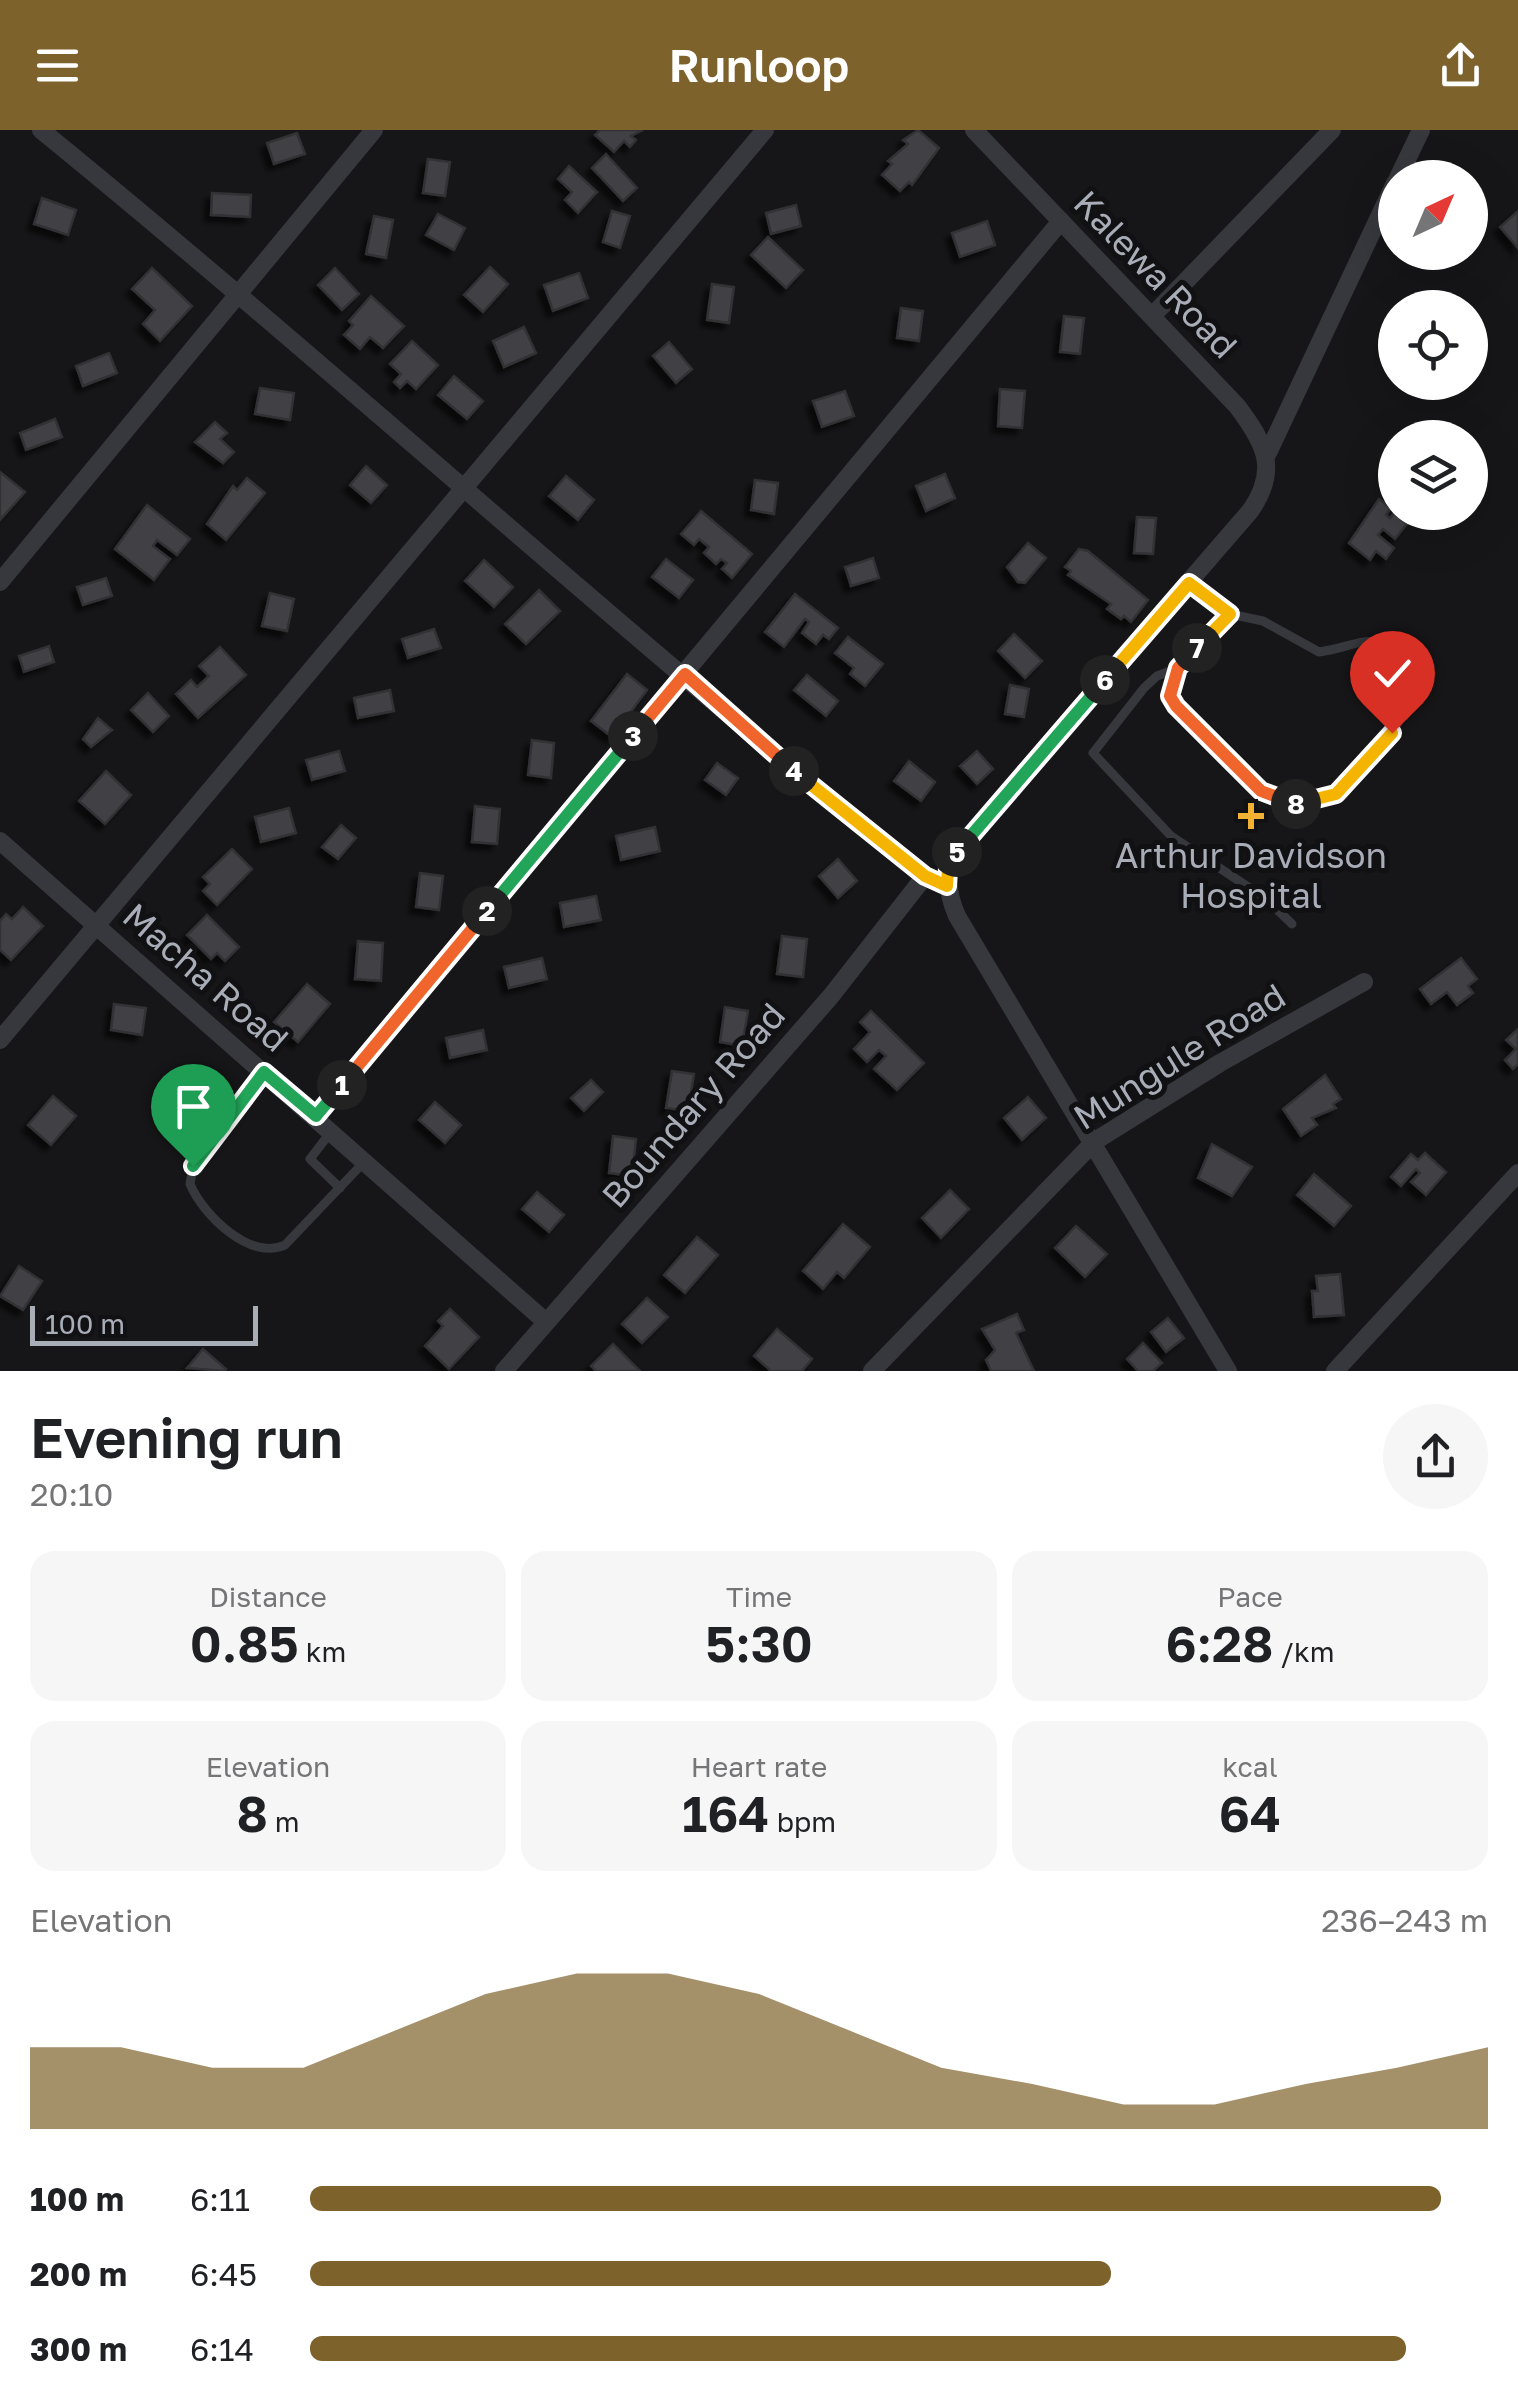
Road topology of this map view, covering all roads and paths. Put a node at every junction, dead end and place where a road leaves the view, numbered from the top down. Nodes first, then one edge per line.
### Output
1 (41, 130) edge
2 (374, 130) edge
3 (765, 130) edge
4 (974, 130) edge
5 (1332, 130) edge
6 (1422, 130) edge
7 (1406, 160) edge
8 (1378, 218) edge
9 (1061, 221) junction
10 (238, 291) junction
11 (1154, 315) junction
12 (1268, 453) junction
13 (459, 488) junction
14 (0, 582) edge
15 (1189, 583) junction
16 (1230, 614) junction
17 (1178, 668) junction
18 (685, 674) junction
19 (0, 841) edge
20 (925, 876) junction
21 (947, 886) junction
22 (1292, 924) dead end
23 (97, 925) junction
24 (1364, 982) dead end
25 (0, 1040) edge
26 (264, 1072) junction
27 (316, 1116) junction
28 (332, 1130) junction
29 (1094, 1141) junction
30 (365, 1161) junction
31 (1518, 1173) edge
32 (340, 1188) junction
33 (546, 1322) junction
34 (504, 1371) edge
35 (872, 1371) edge
36 (1228, 1371) edge
37 (1335, 1371) edge

1 - 10 street
2 - 10 street
3 - 13 street
4 - 9 street, Kalewa Road
5 - 11 street
6 - 7 street
8 - 12 street
9 - 11 street, Kalewa Road
9 - 18 street
10 - 13 street
10 - 14 street
11 - 12 street, Kalewa Road
12 - 15 street, Kalewa Road
13 - 18 street
13 - 23 street
15 - 16 lane
15 - 21 street
16 - 17 lane
16 - 17 lane
17 - 22 lane
18 - 20 street
18 - 27 street
19 - 23 street, Macha Road
20 - 21 street
20 - 33 street, Boundary Road
21 - 29 street
23 - 25 street
23 - 26 street, Macha Road
24 - 29 street, Mungule Road
26 - 27 street, Macha Road
26 - 32 lane
27 - 28 street, Macha Road
28 - 30 street, Macha Road
28 - 32 lane
29 - 35 street, Mungule Road
29 - 36 street
30 - 32 lane
30 - 33 street, Macha Road
31 - 37 street
33 - 34 street, Boundary Road

